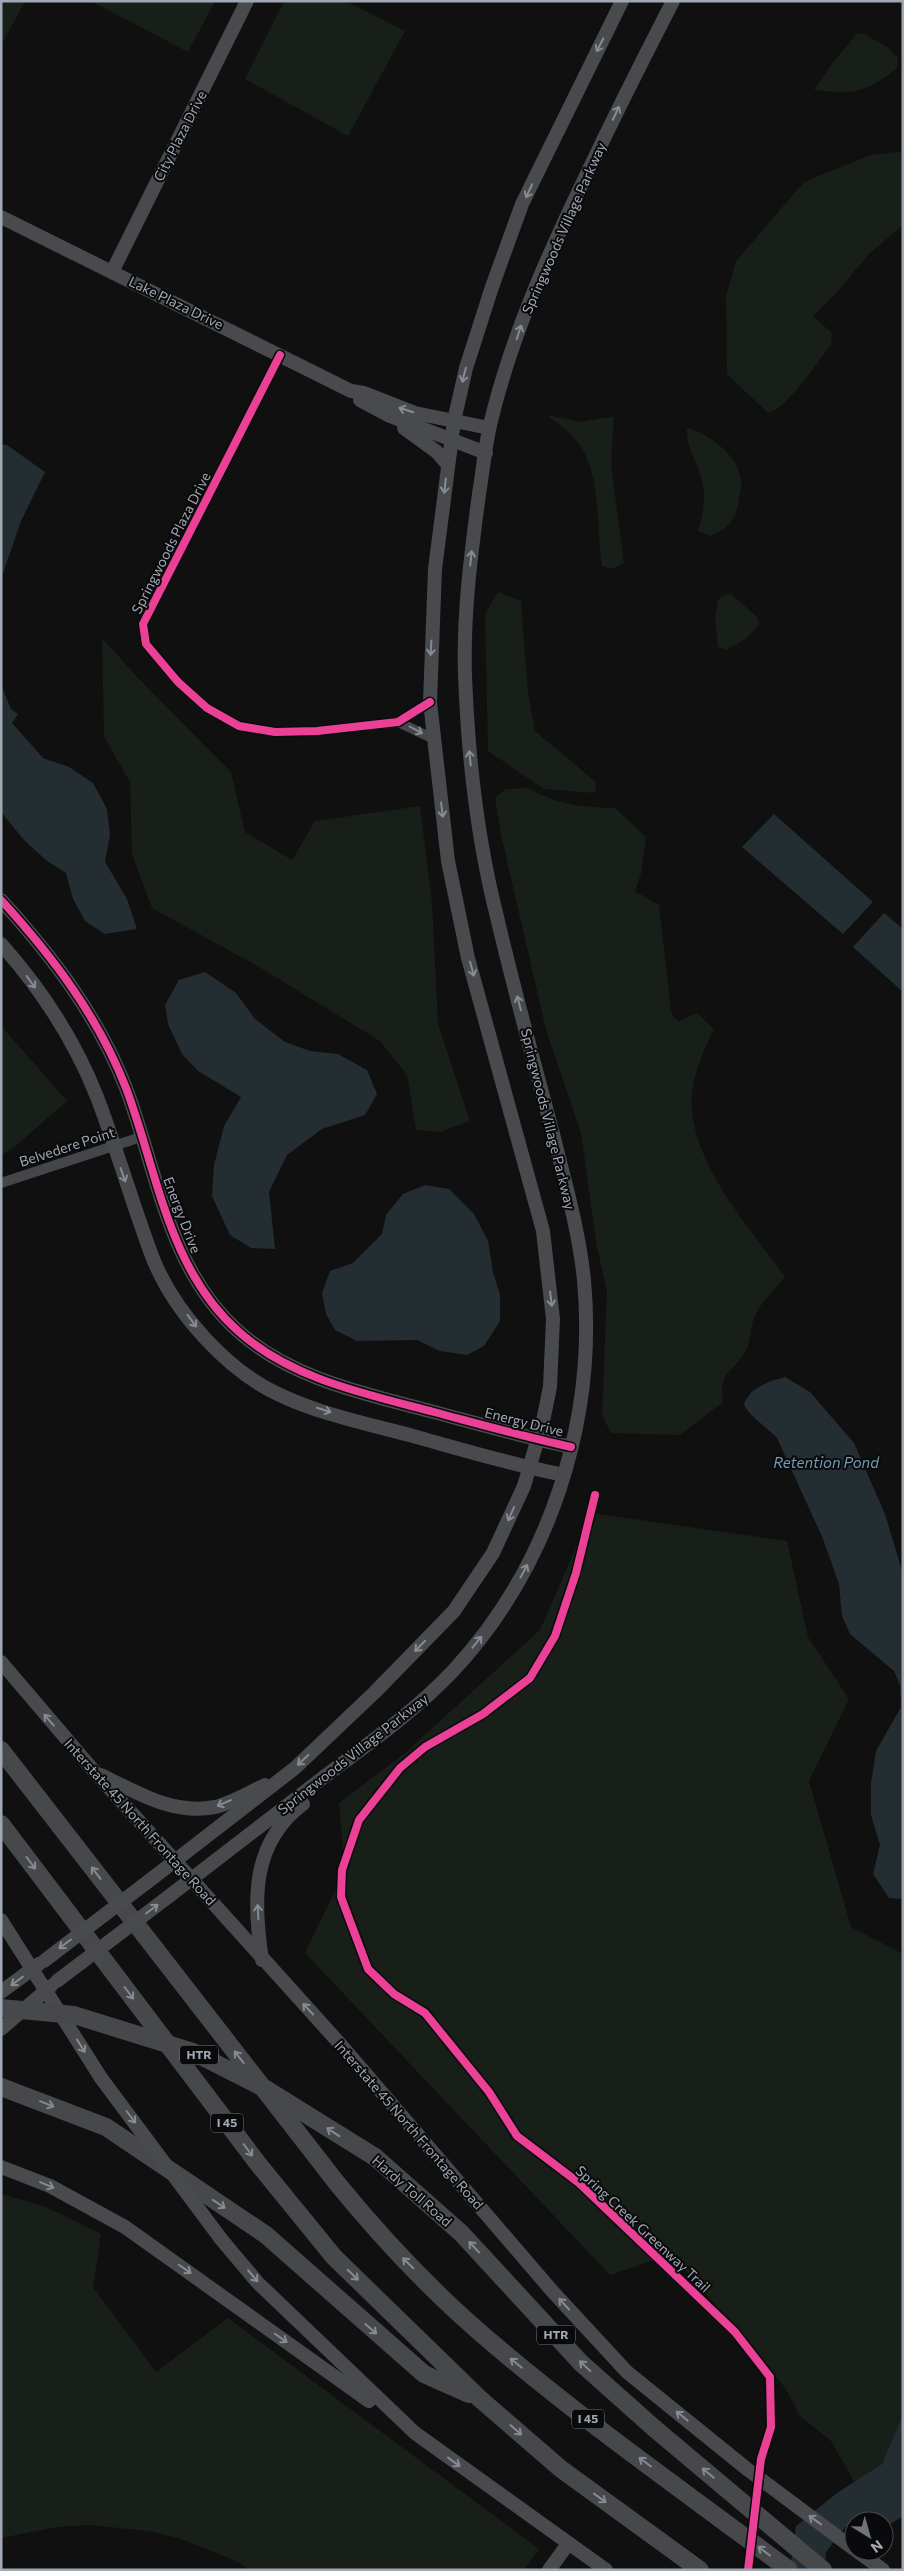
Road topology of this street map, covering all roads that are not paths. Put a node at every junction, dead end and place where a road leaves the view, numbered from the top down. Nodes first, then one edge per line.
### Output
1 (247, 1) edge
2 (622, 1) edge
3 (673, 1) edge
4 (1, 217) edge
5 (112, 272) junction
6 (280, 355) junction
7 (351, 391) junction
8 (390, 416) junction
9 (454, 421) junction
10 (489, 428) junction
11 (451, 438) junction
12 (486, 453) junction
13 (448, 465) junction
14 (430, 702) junction
15 (398, 722) junction
16 (434, 739) junction
17 (1, 900) edge
18 (1, 944) edge
19 (141, 1137) junction
20 (113, 1146) junction
21 (1, 1183) edge
22 (538, 1440) junction
23 (571, 1447) junction
24 (529, 1468) junction
25 (564, 1475) junction
26 (1, 1662) edge
27 (1, 1750) edge
28 (343, 1765) junction
29 (92, 1770) junction
30 (284, 1776) junction
31 (1, 1824) edge
32 (175, 1861) junction
33 (192, 1879) junction
34 (1, 1920) edge
35 (262, 1960) junction
36 (32, 1969) junction
37 (45, 1990) junction
38 (1, 1992) edge
39 (1, 2008) edge
40 (1, 2029) edge
41 (1, 2087) edge
42 (1, 2168) edge
43 (479, 2398) junction
44 (415, 2433) junction
45 (844, 2542) edge
46 (568, 2544) junction
47 (870, 2561) edge
48 (597, 2567) edge
49 (549, 2570) edge
50 (700, 2570) edge
51 (789, 2570) edge
52 (823, 2570) edge
53 (882, 2570) edge

1 - 5 main road, City Plaza Drive
2 -> 9 main road, Springwoods Village Parkway
10 -> 3 main road, Springwoods Village Parkway
4 - 5 main road, Lake Plaza Drive
5 - 6 main road, Lake Plaza Drive
6 - 7 main road, Lake Plaza Drive
6 - 15 street, Springwoods Plaza Drive
7 - 8 main road, Lake Plaza Drive
9 -> 7 main road, Lake Plaza Drive
8 - 11 main road, Lake Plaza Drive
8 - 13 main road
9 - 10 main road, Lake Plaza Drive
9 - 11 main road, Springwoods Village Parkway
10 - 12 main road, Springwoods Village Parkway
11 - 12 main road, Lake Plaza Drive
11 - 13 main road, Springwoods Village Parkway
23 -> 12 main road, Springwoods Village Parkway
13 -> 14 main road, Springwoods Village Parkway
14 - 15 street, Springwoods Plaza Drive
14 - 16 main road, Springwoods Village Parkway
15 -> 16 street
16 -> 22 main road, Springwoods Village Parkway
17 - 19 main road, Energy Drive
18 -> 20 main road
19 - 20 street, Belvedere Point
19 - 22 main road, Energy Drive
20 - 21 street, Belvedere Point
20 -> 24 main road
22 - 23 main road, Energy Drive
22 - 24 main road, Springwoods Village Parkway
23 - 25 main road, Springwoods Village Parkway
24 - 25 main road
24 -> 30 main road, Springwoods Village Parkway
28 -> 25 main road, Springwoods Village Parkway
29 -> 26 main road, Interstate 45 North Frontage Road
51 -> 27 highway, I 45
28 - 33 main road, Springwoods Village Parkway
35 -> 28 main road
30 -> 29 main road
29 - 32 main road, Interstate 45 North Frontage Road
30 - 32 main road, Springwoods Village Parkway
31 -> 43 highway, I 45
32 - 33 main road, Interstate 45 North Frontage Road
32 -> 36 main road, Springwoods Village Parkway, bridge
33 - 35 main road, Interstate 45 North Frontage Road
37 -> 33 main road, Springwoods Village Parkway, bridge
34 - 36 main road
45 -> 35 main road, Interstate 45 North Frontage Road
36 - 37 main road
36 -> 38 main road, Springwoods Village Parkway
37 - 40 main road, Springwoods Village Parkway
37 -> 44 main road, bridge
52 -> 39 highway, Hardy Toll Road / HTR, bridge
41 -> 43 highway
42 -> 44 main road
43 -> 50 highway, I 45
44 -> 46 main road
46 - 48 main road
46 - 49 main road
47 - 53 main road

